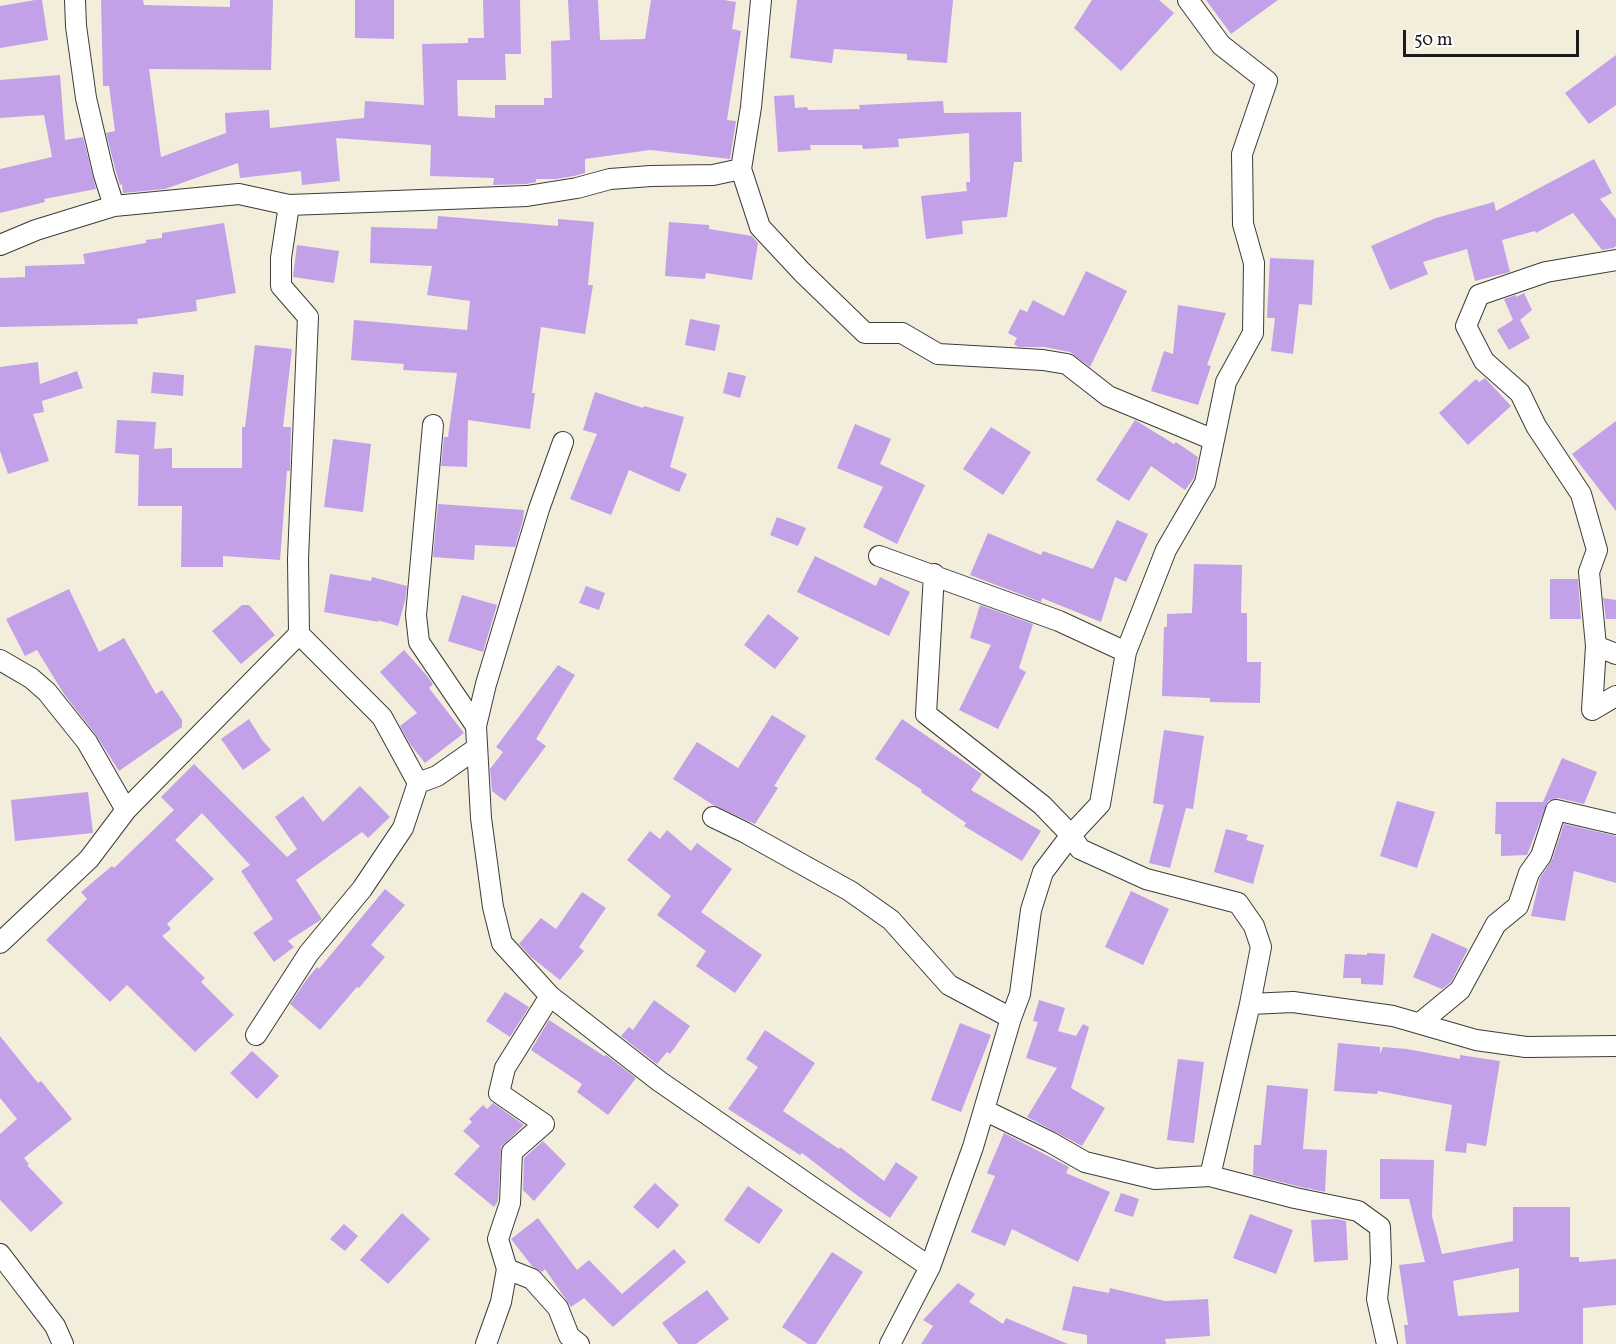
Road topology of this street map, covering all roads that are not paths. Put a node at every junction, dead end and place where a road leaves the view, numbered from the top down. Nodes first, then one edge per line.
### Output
1 (75, 0) edge
2 (761, 0) edge
3 (1188, 0) edge
4 (741, 169) junction
5 (289, 205) junction
6 (114, 206) junction
7 (0, 245) edge
8 (1616, 260) edge
9 (433, 425) dead end
10 (1214, 440) junction
11 (564, 442) dead end
12 (879, 556) dead end
13 (934, 574) junction
14 (299, 634) junction
15 (1596, 646) junction
16 (1126, 652) junction
17 (1616, 654) edge
18 (0, 660) edge
19 (1616, 696) edge
20 (476, 726) junction
21 (477, 748) junction
22 (418, 783) junction
23 (126, 810) junction
24 (713, 817) dead end
25 (1616, 824) edge
26 (1071, 835) junction
27 (0, 943) edge
28 (550, 996) junction
29 (1250, 1004) junction
30 (1011, 1018) junction
31 (1420, 1023) junction
32 (256, 1035) dead end
33 (1616, 1046) edge
34 (984, 1110) junction
35 (1210, 1176) junction
36 (0, 1254) edge
37 (930, 1267) junction
38 (507, 1269) junction
39 (63, 1344) edge
40 (486, 1344) edge
41 (579, 1344) edge
42 (890, 1344) edge
43 (1387, 1344) edge

1 - 6 street
2 - 4 street
3 - 10 street
4 - 5 street
4 - 10 street
5 - 6 street
5 - 14 street
6 - 7 street
8 - 15 street
9 - 20 street
10 - 16 street
11 - 20 street
12 - 13 street
13 - 16 street
13 - 26 street
14 - 22 street
14 - 23 street
15 - 17 street
15 - 19 street
16 - 26 street
18 - 23 street
20 - 21 street
21 - 22 street
21 - 28 street
22 - 32 street
23 - 27 street
24 - 30 street
25 - 31 street
26 - 29 street
26 - 30 street
28 - 37 street
28 - 38 street
29 - 31 street
29 - 35 street
30 - 34 street
31 - 33 street
34 - 35 street
34 - 37 street
35 - 43 street
36 - 39 street
37 - 42 street
38 - 40 street
38 - 41 street

